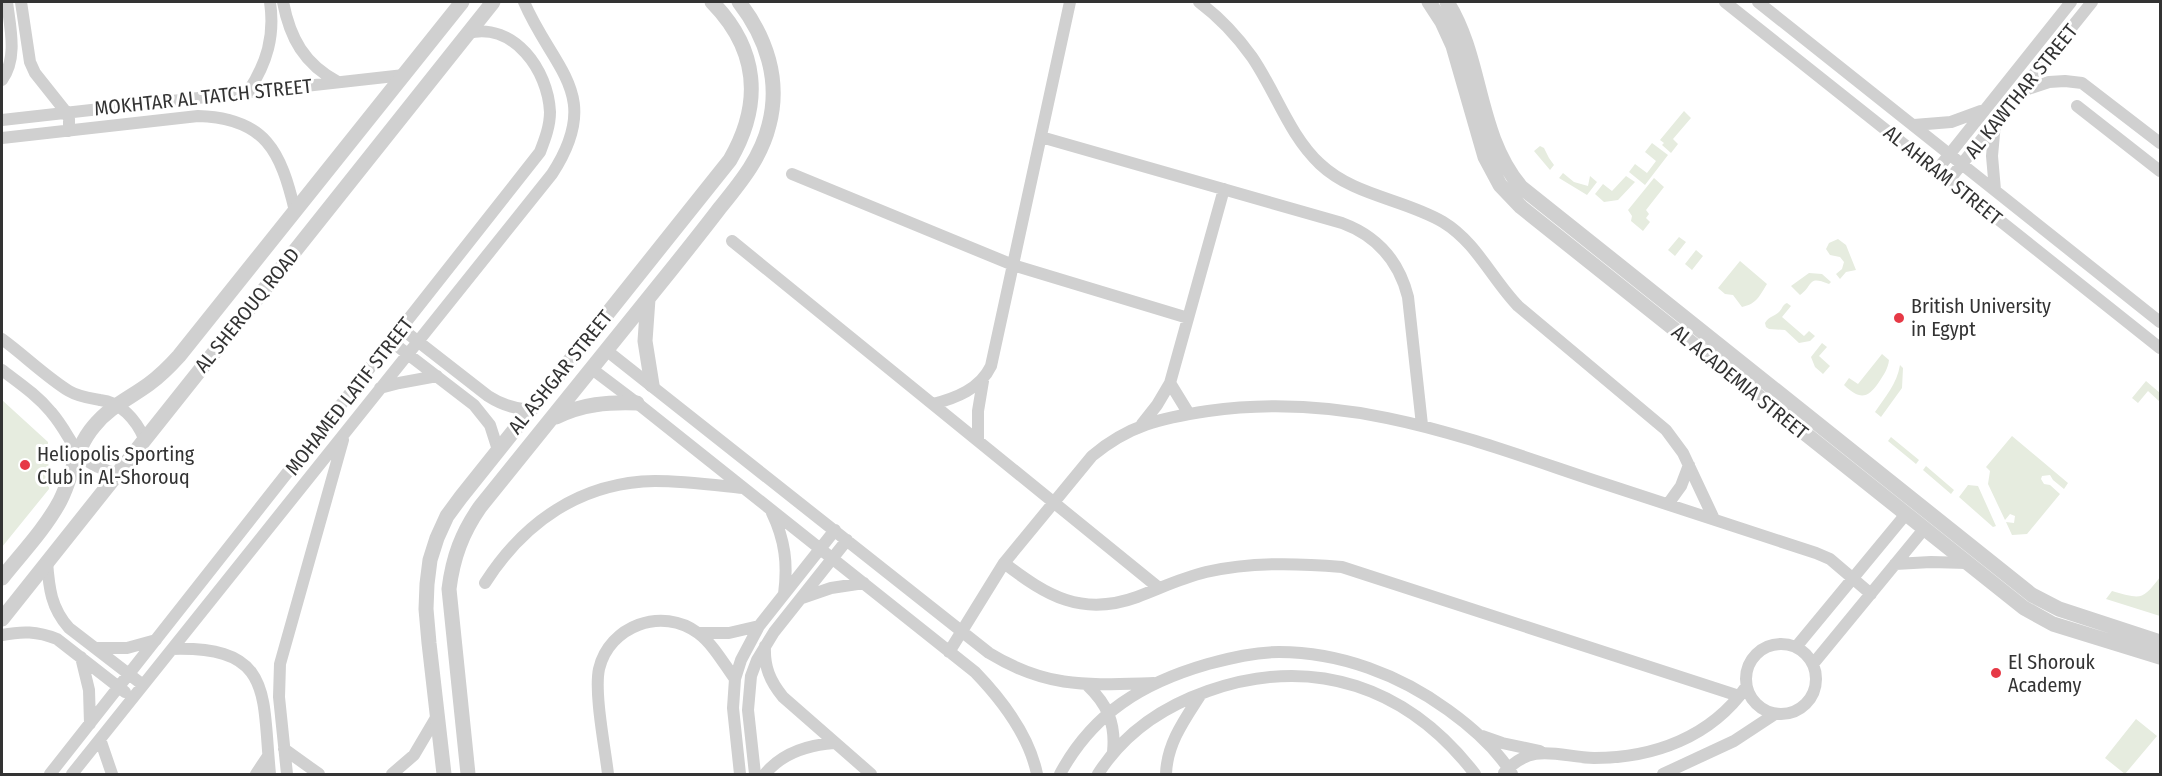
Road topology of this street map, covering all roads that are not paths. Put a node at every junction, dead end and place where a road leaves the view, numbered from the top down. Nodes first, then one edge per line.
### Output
1 (7, 2) edge
2 (21, 2) edge
3 (270, 2) edge
4 (283, 2) edge
5 (493, 2) edge
6 (524, 2) edge
7 (712, 2) edge
8 (739, 2) edge
9 (1070, 2) edge
10 (1199, 2) edge
11 (1429, 2) edge
12 (1447, 2) edge
13 (1725, 2) edge
14 (1758, 2) edge
15 (2071, 2) edge
16 (2092, 2) edge
17 (460, 3) edge
18 (468, 33) junction
19 (404, 75) junction
20 (2, 80) edge
21 (338, 82) junction
22 (248, 92) junction
23 (2020, 92) junction
24 (184, 100) junction
25 (2077, 106) dead end
26 (1985, 110) junction
27 (66, 112) junction
28 (185, 117) junction
29 (2, 120) edge
30 (1995, 122) junction
31 (1914, 125) junction
32 (69, 131) junction
33 (1041, 137) junction
34 (2, 138) edge
35 (2160, 143) edge
36 (1950, 154) junction
37 (1962, 164) junction
38 (1937, 170) junction
39 (2160, 171) edge
40 (792, 174) dead end
41 (1949, 180) junction
42 (1224, 189) junction
43 (1995, 190) junction
44 (295, 211) junction
45 (666, 240) junction
46 (732, 241) dead end
47 (684, 254) junction
48 (1013, 265) junction
49 (1624, 279) junction
50 (648, 299) junction
51 (1188, 318) junction
52 (2159, 319) edge
53 (402, 329) junction
54 (2, 339) edge
55 (418, 341) junction
56 (392, 342) junction
57 (2160, 348) edge
58 (606, 350) junction
59 (408, 354) junction
60 (591, 369) junction
61 (2, 370) edge
62 (436, 376) junction
63 (983, 381) junction
64 (1170, 383) junction
65 (652, 385) junction
66 (380, 388) junction
67 (637, 403) junction
68 (933, 404) junction
69 (116, 405) junction
70 (530, 410) junction
71 (1189, 414) junction
72 (551, 420) junction
73 (1142, 424) junction
74 (1422, 425) junction
75 (345, 433) junction
76 (144, 438) junction
77 (978, 441) junction
78 (498, 450) junction
79 (78, 452) junction
80 (1840, 452) junction
81 (1689, 465) junction
82 (116, 473) junction
83 (743, 488) junction
84 (1054, 502) junction
85 (1668, 504) junction
86 (770, 509) junction
87 (1906, 514) junction
88 (1714, 519) junction
89 (1924, 529) junction
90 (835, 530) junction
91 (847, 540) junction
92 (820, 549) junction
93 (832, 558) junction
94 (46, 562) junction
95 (1004, 563) junction
96 (1967, 563) junction
97 (1895, 564) junction
98 (2, 578) edge
99 (1852, 579) junction
100 (485, 583) dead end
101 (864, 583) junction
102 (1159, 588) junction
103 (784, 594) junction
104 (1871, 594) junction
105 (801, 598) junction
106 (2059, 609) junction
107 (2, 619) edge
108 (2053, 624) junction
109 (759, 626) junction
110 (961, 630) junction
111 (699, 633) junction
112 (2, 635) edge
113 (157, 639) junction
114 (454, 640) junction
115 (2160, 642) edge
116 (429, 643) junction
117 (765, 645) junction
118 (1796, 647) junction
119 (95, 648) junction
120 (172, 649) junction
121 (949, 651) junction
122 (81, 657) junction
123 (2160, 657) edge
124 (1813, 664) junction
125 (129, 674) junction
126 (735, 679) junction
127 (1154, 683) junction
128 (143, 685) junction
129 (1087, 685) junction
130 (119, 687) junction
131 (1743, 692) junction
132 (1201, 694) junction
133 (133, 698) junction
134 (1109, 712) junction
135 (1775, 714) junction
136 (437, 716) junction
137 (90, 724) junction
138 (1480, 736) junction
139 (100, 739) junction
140 (834, 743) junction
141 (285, 749) junction
142 (1113, 752) junction
143 (1541, 752) junction
144 (268, 756) junction
145 (1036, 770) edge
146 (1508, 773) edge
147 (50, 774) edge
148 (72, 774) edge
149 (112, 774) edge
150 (256, 774) edge
151 (270, 774) edge
152 (287, 774) edge
153 (319, 774) edge
154 (392, 774) edge
155 (444, 774) edge
156 (468, 774) edge
157 (608, 774) edge
158 (740, 774) edge
159 (755, 774) edge
160 (765, 774) edge
161 (871, 774) edge
162 (1051, 774) edge
163 (1060, 774) edge
164 (1097, 774) edge
165 (1166, 774) edge
166 (1475, 774) edge
167 (1663, 774) edge

1 - 20 street
2 - 27 street
3 - 22 street
4 - 21 street
5 - 18 street, AL SHEROUQ ROAD
6 - 55 street, MOHAMED LATIF STREET
7 - 45 street, AL ASHGAR STREET
8 - 47 street, AL ASHGAR STREET
9 - 33 street
10 - 81 street
11 - 49 street, AL ACADEMIA STREET
12 - 49 street, AL ACADEMIA STREET
13 - 38 street, AL AHRAM STREET
14 - 31 street, AL AHRAM STREET
15 - 26 street, AL KAWTHAR STREET
16 - 23 street, AL KAWTHAR STREET
17 - 19 street, AL SHEROUQ ROAD
18 - 53 street, MOHAMED LATIF STREET
18 - 76 street, AL SHEROUQ ROAD
19 - 21 street, MOKHTAR AL TATCH STREET
19 - 44 street, AL SHEROUQ ROAD
21 - 22 street, MOKHTAR AL TATCH STREET
22 - 24 street, MOKHTAR AL TATCH STREET
23 - 30 street, AL KAWTHAR STREET
23 - 35 street
24 - 27 street, MOKHTAR AL TATCH STREET
24 - 28 street
25 - 39 street
26 - 31 street
26 - 36 street, AL KAWTHAR STREET
27 - 29 street, MOKHTAR AL TATCH STREET
27 - 32 street
28 - 32 street, MOKHTAR AL TATCH STREET
28 - 44 street, MOKHTAR AL TATCH STREET
30 - 37 street, AL KAWTHAR STREET
30 - 43 street
31 - 36 street, AL AHRAM STREET
32 - 34 street, MOKHTAR AL TATCH STREET
33 - 42 street
33 - 48 street
36 - 37 street, AL AHRAM STREET
36 - 38 street, AL KAWTHAR STREET
37 - 41 street, AL KAWTHAR STREET
37 - 43 street, AL AHRAM STREET
38 - 41 street, AL AHRAM STREET
40 - 48 street
41 - 57 street, AL AHRAM STREET
42 - 51 street
42 - 74 street
43 - 52 street, AL AHRAM STREET
44 - 69 street, AL SHEROUQ ROAD
45 - 47 street
45 - 70 street, AL ASHGAR STREET
46 - 68 street
47 - 50 street, AL ASHGAR STREET
48 - 51 street
48 - 63 street
49 - 80 street, AL ACADEMIA STREET
50 - 58 street, AL ASHGAR STREET
50 - 65 street
51 - 64 street
53 - 55 street
53 - 56 street, MOHAMED LATIF STREET
54 - 69 street
55 - 59 street, MOHAMED LATIF STREET
55 - 70 street
56 - 59 street
56 - 113 street, MOHAMED LATIF STREET
58 - 60 street, AL ASHGAR STREET
58 - 65 street
59 - 62 street
59 - 66 street, MOHAMED LATIF STREET
60 - 67 street
60 - 72 street, AL ASHGAR STREET
61 - 79 street
62 - 66 street
62 - 78 street
63 - 68 street
63 - 77 street
64 - 71 street
64 - 73 street
65 - 90 street
66 - 75 street, MOHAMED LATIF STREET
67 - 72 street
67 - 83 street
68 - 77 street
69 - 76 street
69 - 79 street, AL SHEROUQ ROAD
70 - 78 street, AL ASHGAR STREET
71 - 73 street
71 - 74 street
72 - 114 street, AL ASHGAR STREET
73 - 84 street
74 - 85 street
75 - 120 street, MOHAMED LATIF STREET
75 - 141 street
76 - 82 street, AL SHEROUQ ROAD
77 - 84 street
78 - 116 street, AL ASHGAR STREET
79 - 82 street
79 - 98 street, AL SHEROUQ ROAD
80 - 87 street, AL ACADEMIA STREET
80 - 106 street, AL ACADEMIA STREET
81 - 85 street
81 - 88 street
82 - 94 street, AL SHEROUQ ROAD
83 - 86 street
83 - 100 street
84 - 95 street
84 - 102 street
85 - 88 street
86 - 92 street
86 - 103 street
87 - 89 street, AL ACADEMIA STREET
87 - 99 street
88 - 99 street
89 - 96 street, AL ACADEMIA STREET
89 - 97 street
90 - 91 street
90 - 92 street
91 - 93 street
91 - 110 street
92 - 93 street
92 - 103 street
93 - 101 street
93 - 105 street
94 - 107 street, AL SHEROUQ ROAD
94 - 119 street
95 - 102 street
95 - 110 street
96 - 97 street
96 - 108 street, AL ACADEMIA STREET
97 - 104 street
99 - 104 street
99 - 118 street
101 - 105 street
101 - 121 street
102 - 131 street
103 - 109 street
104 - 124 street
105 - 117 street
106 - 108 street
106 - 115 street, AL ACADEMIA STREET
108 - 123 street, AL ACADEMIA STREET
109 - 111 street
109 - 126 street
110 - 121 street
110 - 129 street
111 - 126 street
111 - 157 street
112 - 122 street
113 - 119 street
113 - 125 street, MOHAMED LATIF STREET
114 - 116 street
114 - 156 street, AL ASHGAR STREET
116 - 136 street, AL ASHGAR STREET
117 - 140 street
117 - 159 street
118 - 124 street
118 - 131 street
119 - 125 street
120 - 128 street, MOHAMED LATIF STREET
120 - 144 street
121 - 145 street
122 - 130 street
122 - 137 street
124 - 135 street
125 - 128 street
125 - 130 street, MOHAMED LATIF STREET
126 - 158 street
127 - 129 street
127 - 134 street
127 - 138 street
128 - 133 street, MOHAMED LATIF STREET
129 - 134 street
130 - 133 street
130 - 137 street, MOHAMED LATIF STREET
131 - 135 street
131 - 143 street
132 - 142 street
132 - 165 street
132 - 166 street
133 - 139 street, MOHAMED LATIF STREET
134 - 142 street
134 - 163 street
135 - 167 street
136 - 154 street
136 - 155 street, AL ASHGAR STREET
137 - 147 street, MOHAMED LATIF STREET
138 - 143 street
138 - 146 street
139 - 148 street, MOHAMED LATIF STREET
139 - 149 street
140 - 160 street
140 - 161 street
141 - 152 street
141 - 153 street
142 - 164 street
143 - 146 street
144 - 150 street
144 - 151 street
145 - 162 street

